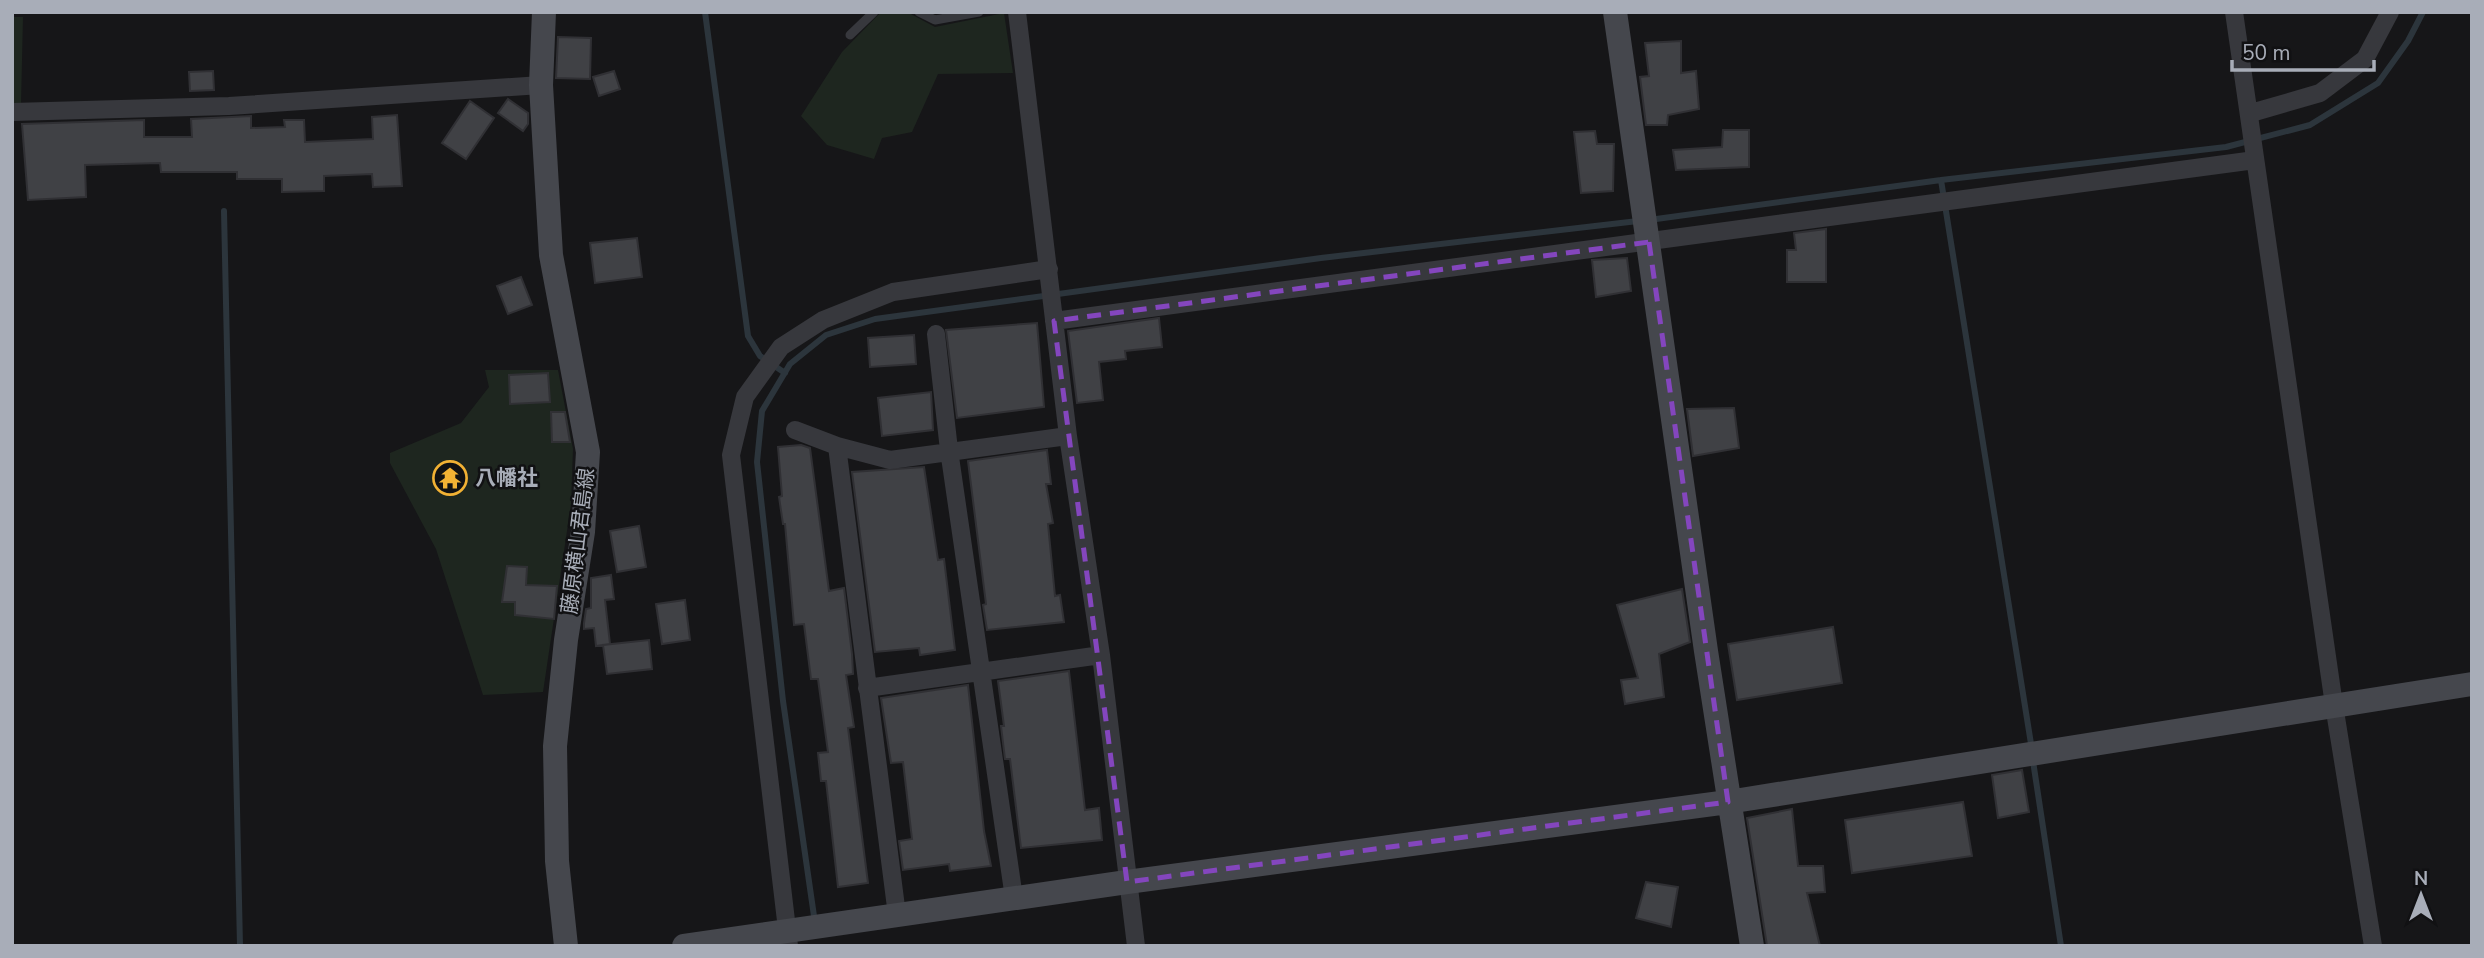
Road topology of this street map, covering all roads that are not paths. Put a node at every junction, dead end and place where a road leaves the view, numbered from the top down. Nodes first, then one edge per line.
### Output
1 (544, 12) edge
2 (874, 12) edge
3 (919, 12) edge
4 (979, 12) edge
5 (1017, 12) edge
6 (1615, 12) edge
7 (2235, 12) edge
8 (2390, 12) edge
9 (850, 35) dead end
10 (541, 85) junction
11 (12, 112) edge
12 (2251, 113) junction
13 (2255, 160) junction
14 (1648, 242) junction
15 (1049, 269) junction
16 (1054, 316) junction
17 (936, 334) dead end
18 (795, 430) dead end
19 (1068, 436) junction
20 (837, 446) junction
21 (949, 450) junction
22 (1101, 655) junction
23 (980, 672) junction
24 (2472, 684) edge
25 (866, 688) junction
26 (2334, 705) junction
27 (1728, 802) junction
28 (1127, 882) junction
29 (1014, 898) junction
30 (897, 915) junction
31 (787, 938) edge
32 (566, 946) edge
33 (684, 946) edge
34 (1136, 946) edge
35 (1752, 946) edge
36 (2373, 946) edge

1 - 10 street, 藤原横山君島線
2 - 9 lane
3 - 4 lane
5 - 15 street
6 - 14 street
7 - 12 street
8 - 12 street
10 - 11 street
10 - 32 street, 藤原横山君島線
12 - 13 street
13 - 14 street
13 - 26 street
14 - 16 street
14 - 27 street
15 - 16 street
15 - 31 street
16 - 19 street
17 - 21 street
18 - 20 street
19 - 21 street
19 - 22 street
20 - 21 street
20 - 25 street
21 - 23 street
22 - 23 street
22 - 28 street
23 - 25 street
23 - 29 street
24 - 26 street
25 - 30 street
26 - 27 street
26 - 36 street
27 - 28 street
27 - 35 street
28 - 29 street
28 - 34 street
29 - 30 street
30 - 31 street
31 - 33 street

